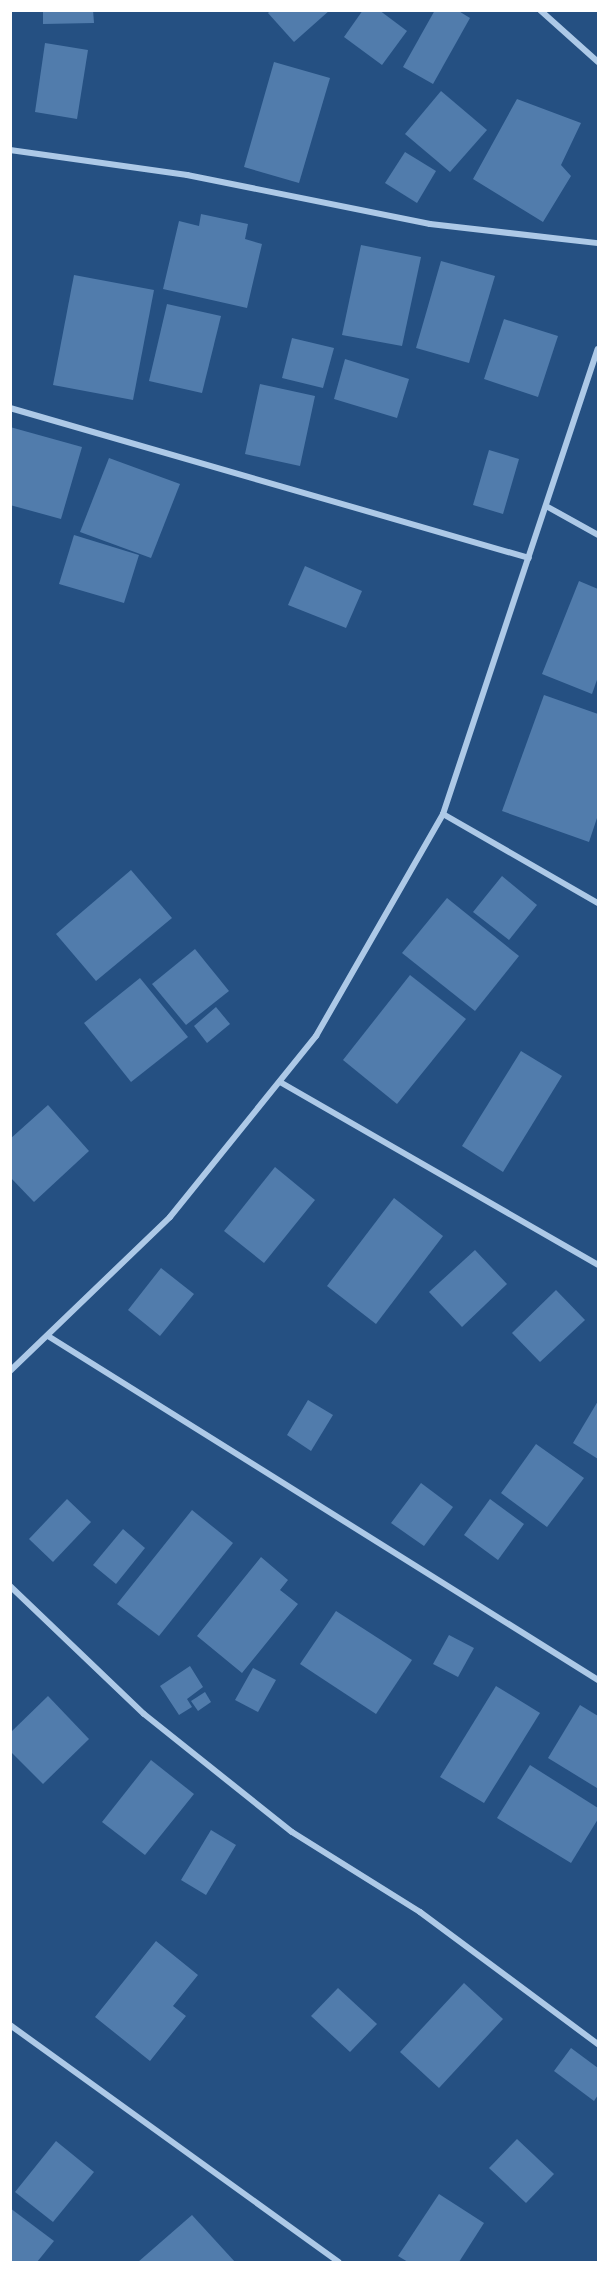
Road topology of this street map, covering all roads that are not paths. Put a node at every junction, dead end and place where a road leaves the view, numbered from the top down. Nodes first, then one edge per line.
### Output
1 (540, 10) edge
2 (598, 62) edge
3 (10, 150) edge
4 (598, 243) edge
5 (598, 349) edge
6 (10, 408) edge
7 (546, 506) junction
8 (598, 535) edge
9 (529, 558) junction
10 (443, 814) junction
11 (598, 903) edge
12 (280, 1082) junction
13 (598, 1265) edge
14 (48, 1336) junction
15 (10, 1371) edge
16 (10, 1586) edge
17 (598, 1680) edge
18 (10, 2025) edge
19 (598, 2044) edge
20 (339, 2262) edge

1 - 2 street
3 - 4 street
5 - 7 street
6 - 9 street
7 - 8 street
7 - 9 street
9 - 10 street
10 - 11 street
10 - 12 street
12 - 13 street
12 - 14 street
14 - 15 street
14 - 17 street
16 - 19 street
18 - 20 street

